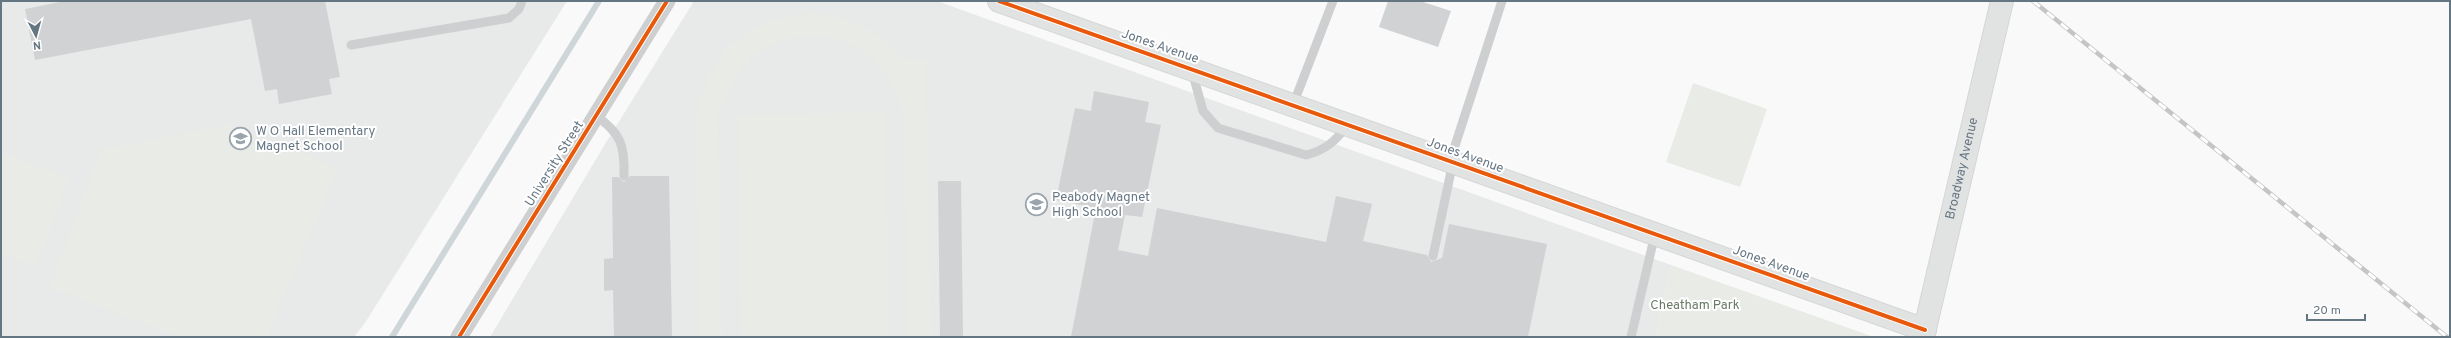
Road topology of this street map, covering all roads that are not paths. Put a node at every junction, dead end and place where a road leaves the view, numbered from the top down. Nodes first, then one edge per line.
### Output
1 (522, 1) edge
2 (667, 1) edge
3 (999, 1) edge
4 (1333, 1) edge
5 (1502, 1) edge
6 (2002, 1) edge
7 (350, 45) dead end
8 (1192, 69) junction
9 (1293, 105) junction
10 (596, 116) junction
11 (1348, 125) junction
12 (1452, 162) junction
13 (624, 176) dead end
14 (1655, 234) junction
15 (1433, 256) dead end
16 (1924, 333) edge
17 (459, 337) edge
18 (1631, 337) edge

1 - 7 lane
2 - 10 street, University Street
3 - 8 street, Jones Avenue
4 - 9 lane
5 - 12 lane
6 - 16 street, Broadway Avenue
8 - 9 street, Jones Avenue
8 - 11 lane
9 - 11 street, Jones Avenue
10 - 13 lane
10 - 17 street, University Street
11 - 12 street, Jones Avenue
12 - 14 street, Jones Avenue
12 - 15 lane
14 - 16 street, Jones Avenue
14 - 18 lane

